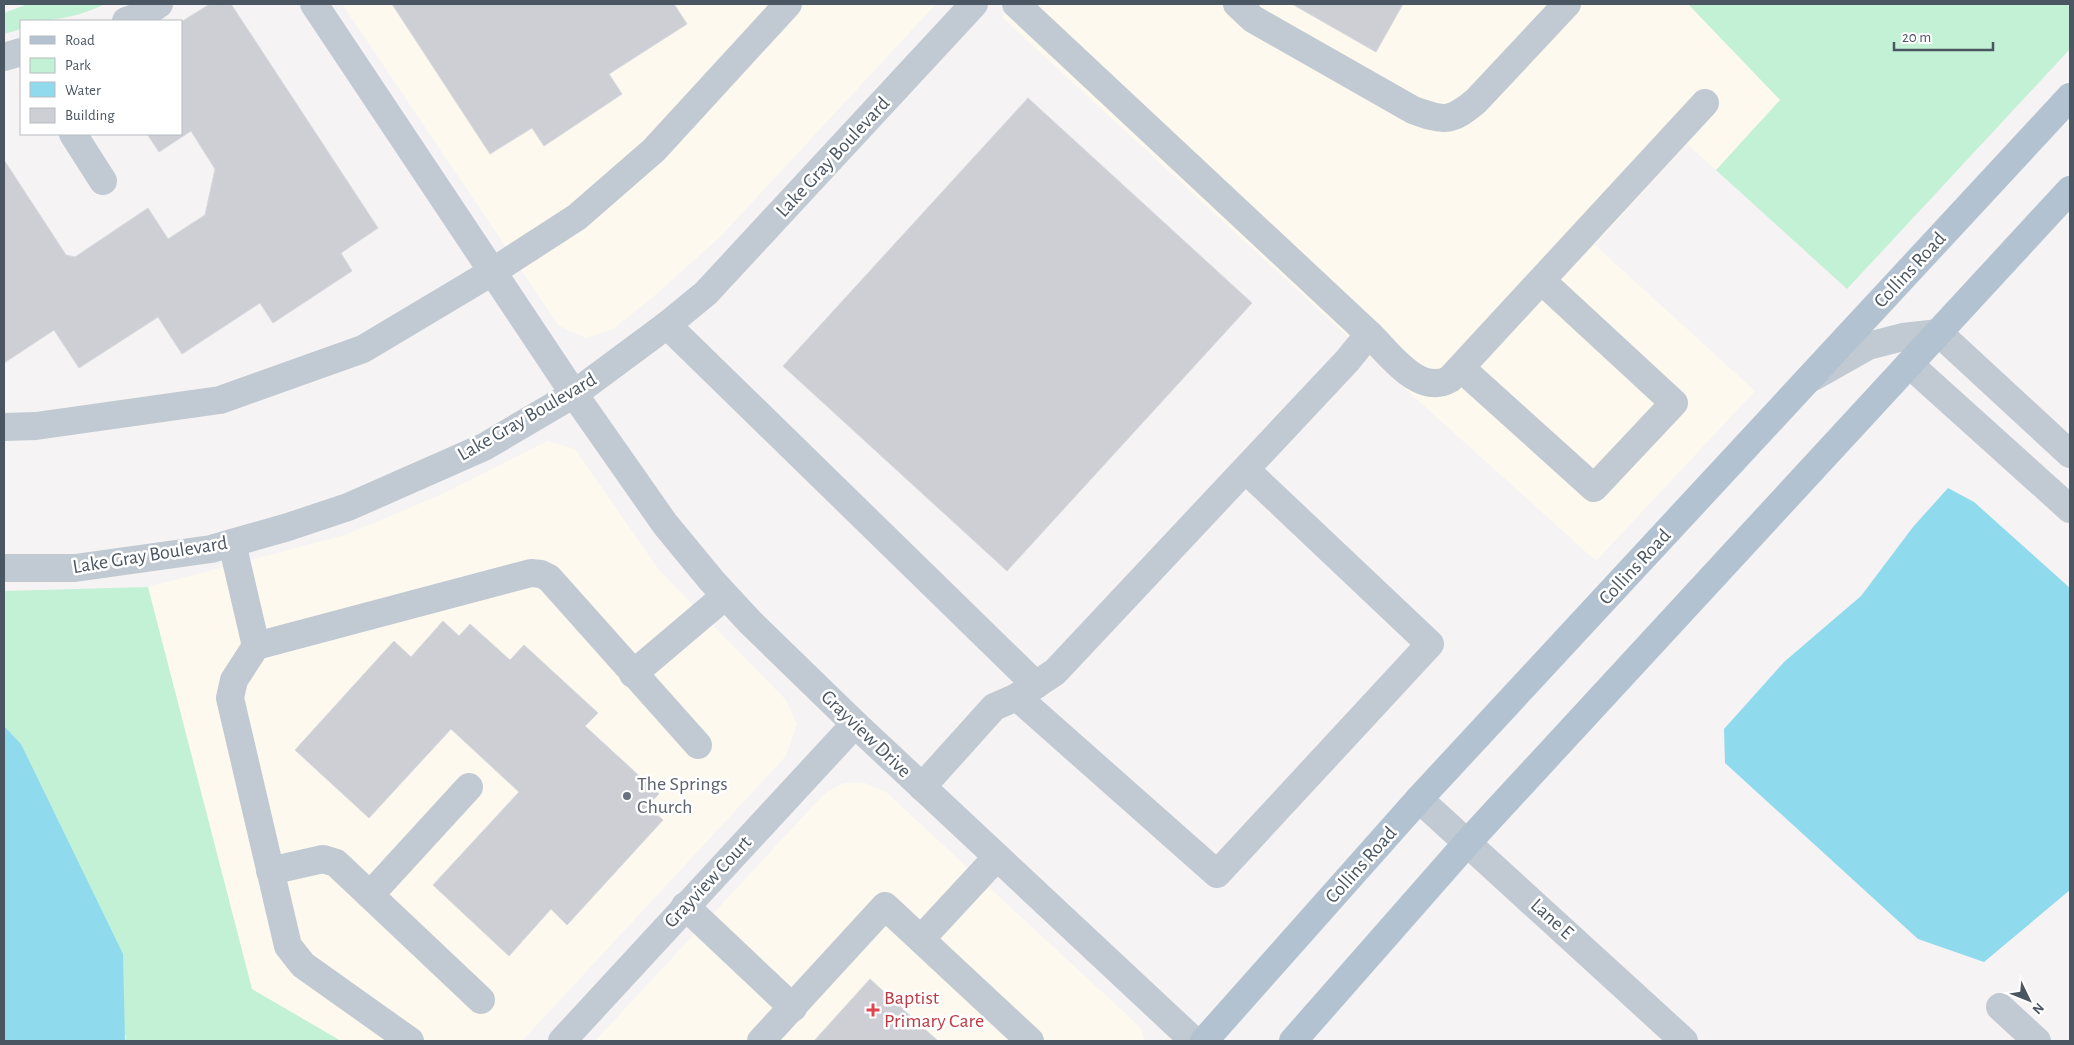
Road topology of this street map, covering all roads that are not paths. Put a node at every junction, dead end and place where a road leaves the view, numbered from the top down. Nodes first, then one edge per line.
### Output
1 (159, 4) edge
2 (314, 4) edge
3 (788, 4) edge
4 (974, 4) edge
5 (1016, 4) edge
6 (1237, 4) edge
7 (1567, 4) edge
8 (129, 20) edge
9 (20, 52) edge
10 (4, 57) edge
11 (2070, 97) edge
12 (1704, 103) dead end
13 (74, 135) edge
14 (103, 181) dead end
15 (2070, 190) edge
16 (492, 272) junction
17 (1542, 281) junction
18 (667, 325) junction
19 (1939, 333) junction
20 (1369, 334) junction
21 (1909, 364) junction
22 (1462, 370) junction
23 (1808, 381) junction
24 (574, 394) junction
25 (4, 427) edge
26 (2070, 454) edge
27 (1246, 470) junction
28 (2070, 510) edge
29 (232, 543) junction
30 (4, 568) edge
31 (725, 596) junction
32 (256, 646) junction
33 (633, 674) junction
34 (1026, 691) junction
35 (855, 724) junction
36 (698, 745) dead end
37 (468, 787) dead end
38 (922, 787) junction
39 (1420, 799) junction
40 (1467, 843) junction
41 (997, 857) junction
42 (270, 871) junction
43 (370, 895) junction
44 (685, 906) junction
45 (921, 939) junction
46 (481, 1000) dead end
47 (2000, 1007) dead end
48 (793, 1008) junction
49 (410, 1041) edge
50 (562, 1041) edge
51 (761, 1041) edge
52 (1030, 1041) edge
53 (1194, 1041) edge
54 (1204, 1041) edge
55 (1293, 1041) edge
56 (1684, 1041) edge
57 (2037, 1041) edge

1 - 8 street
2 - 16 street, Grayview Drive
3 - 16 street
4 - 18 street, Lake Gray Boulevard
5 - 20 street
6 - 7 street
9 - 10 street
11 - 23 main road, Collins Road
12 - 17 street
13 - 14 street
15 - 19 main road
16 - 24 street, Grayview Drive
16 - 25 street
17 - 22 street
17 - 22 street
18 - 24 street, Lake Gray Boulevard
18 - 34 street
19 - 21 main road
19 - 23 street
19 - 26 street
20 - 22 street
20 - 27 street
21 - 28 street
21 - 40 main road
23 - 39 main road, Collins Road
24 - 29 street, Lake Gray Boulevard
24 - 31 street, Grayview Drive
27 - 34 street
27 - 34 street
29 - 30 street, Lake Gray Boulevard
29 - 32 street
31 - 33 street
31 - 35 street, Grayview Drive
32 - 33 street
32 - 42 street
33 - 36 street
34 - 38 street
35 - 38 street, Grayview Drive
35 - 44 street, Grayview Court
37 - 43 street
38 - 41 street, Grayview Drive
39 - 40 street, Lane E
39 - 54 main road, Collins Road
40 - 55 main road
40 - 56 street, Lane E
41 - 45 street
41 - 53 street, Grayview Drive
42 - 43 street
42 - 49 street
43 - 46 street
44 - 48 street
44 - 50 street, Grayview Court
45 - 48 street
45 - 52 street
47 - 57 street
48 - 51 street

